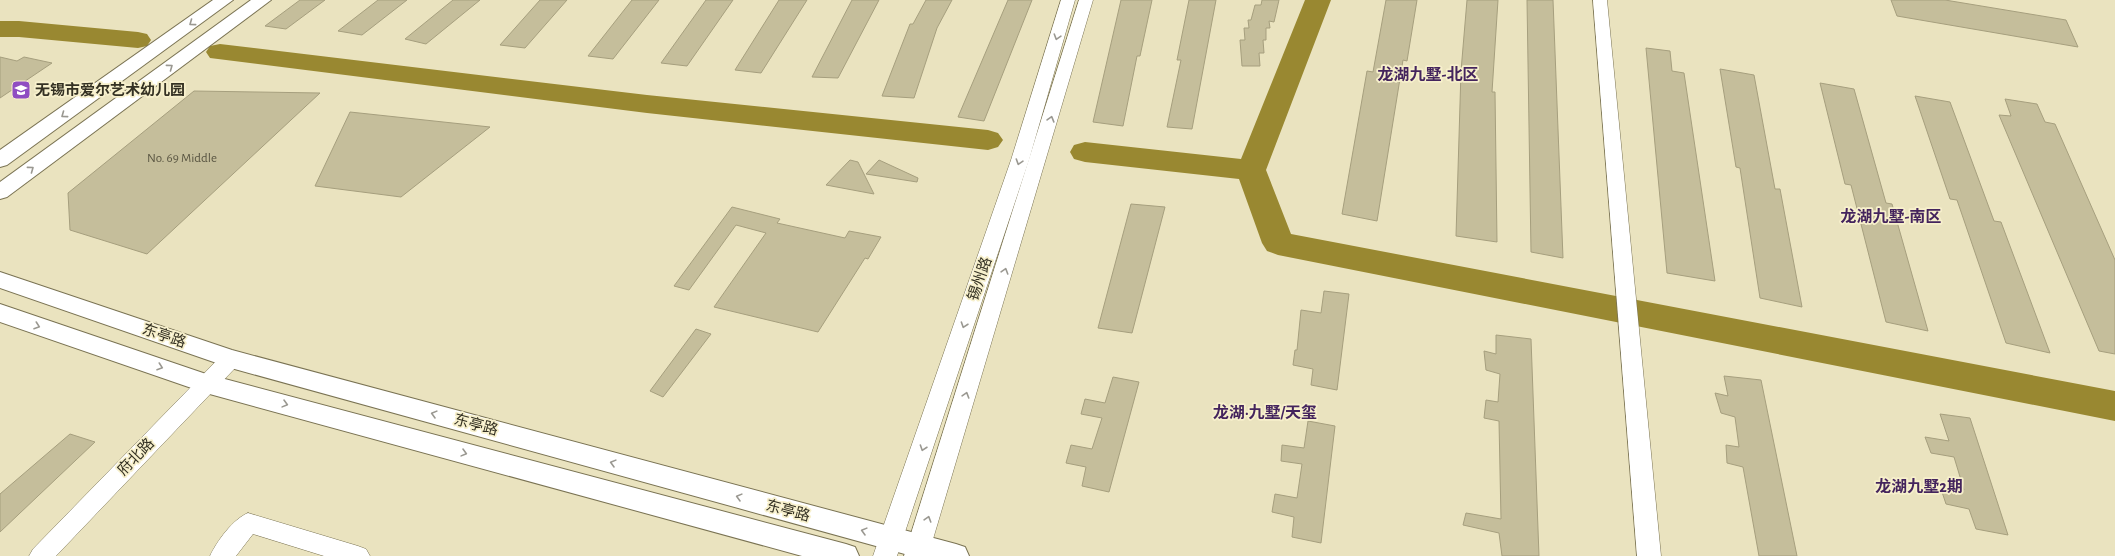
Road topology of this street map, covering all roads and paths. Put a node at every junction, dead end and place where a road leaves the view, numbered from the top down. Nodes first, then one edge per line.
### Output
1 (224, 0) edge
2 (262, 0) edge
3 (1068, 0) edge
4 (1086, 0) edge
5 (1600, 0) edge
6 (0, 160) edge
7 (0, 192) edge
8 (0, 280) edge
9 (0, 313) edge
10 (231, 359) junction
11 (206, 383) junction
12 (888, 547) edge
13 (917, 551) edge
14 (41, 556) edge
15 (222, 556) edge
16 (358, 556) edge
17 (846, 556) edge
18 (956, 556) edge
19 (1649, 556) edge

1 -> 6 main road
7 -> 2 main road
3 -> 12 street, 锡州路
13 -> 4 street, 锡州路
5 - 19 street
8 - 10 main road, 东亭路
9 -> 11 main road, 东亭路
10 - 11 street, 府北路
12 -> 10 main road, 东亭路
11 - 14 street, 府北路
11 -> 17 main road, 东亭路
12 - 13 main road, 东亭路
13 - 18 main road, 东亭路
15 - 16 street

